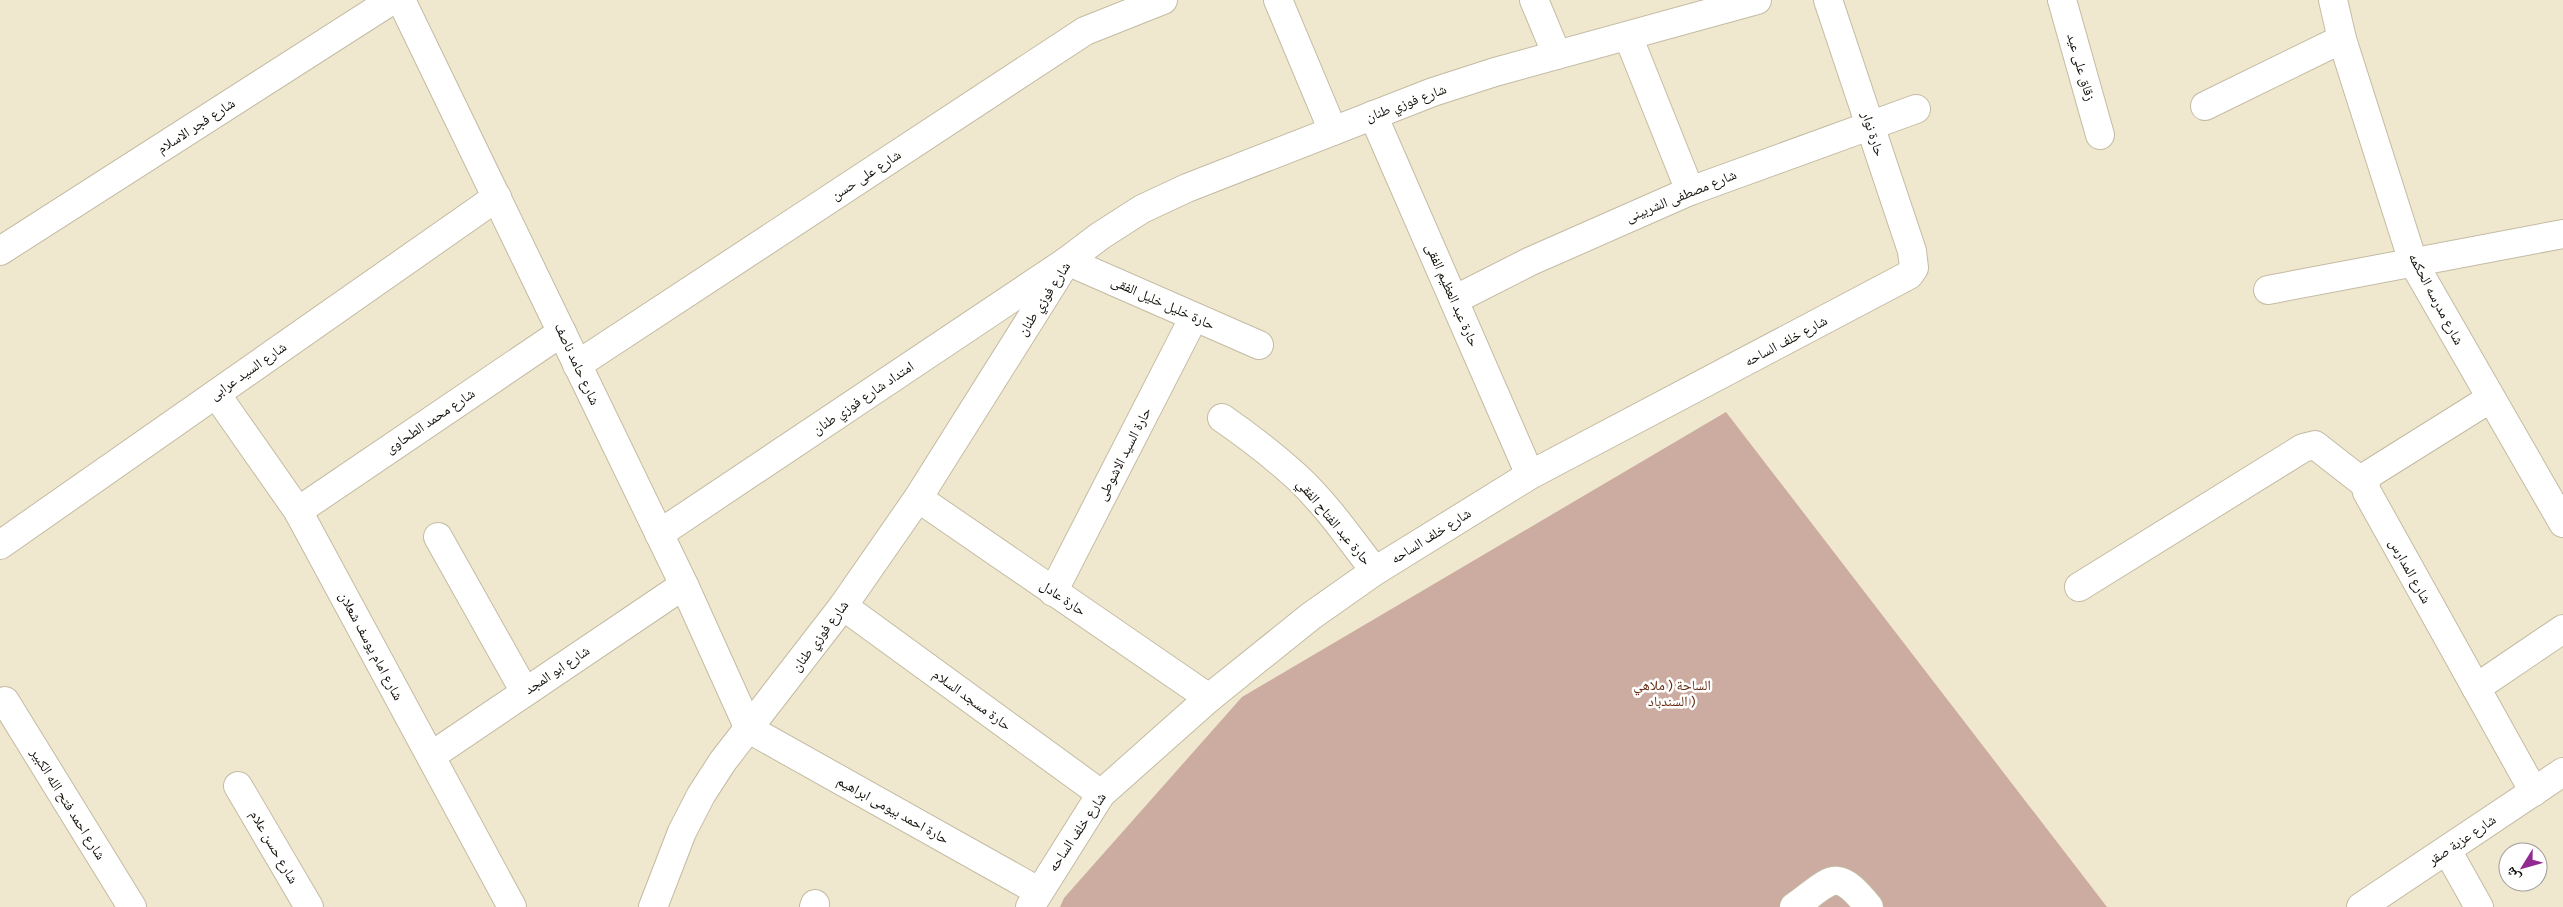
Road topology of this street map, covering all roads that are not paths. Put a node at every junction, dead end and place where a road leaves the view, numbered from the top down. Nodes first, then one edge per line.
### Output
1 (392, 0) edge
2 (401, 0) edge
3 (1164, 0) edge
4 (1278, 0) edge
5 (1534, 0) edge
6 (1757, 0) edge
7 (1828, 0) edge
8 (2062, 0) edge
9 (2333, 0) edge
10 (1628, 36) junction
11 (2342, 39) junction
12 (1558, 55) junction
13 (2205, 106) dead end
14 (1916, 109) dead end
15 (1373, 115) junction
16 (1870, 125) junction
17 (1333, 131) junction
18 (2100, 134) dead end
19 (1690, 191) junction
20 (497, 197) junction
21 (2563, 234) edge
22 (0, 251) edge
23 (1067, 261) junction
24 (2413, 262) junction
25 (1914, 268) joint
26 (2268, 290) dead end
27 (1454, 300) junction
28 (1194, 317) junction
29 (562, 332) junction
30 (1259, 345) dead end
31 (577, 365) junction
32 (216, 394) junction
33 (2491, 398) junction
34 (1222, 418) dead end
35 (1530, 474) junction
36 (2365, 484) junction
37 (918, 498) junction
38 (298, 511) junction
39 (2563, 523) edge
40 (659, 534) junction
41 (438, 537) dead end
42 (0, 545) edge
43 (1375, 571) junction
44 (684, 585) junction
45 (2079, 587) dead end
46 (1053, 592) junction
47 (843, 606) junction
48 (2563, 630) edge
49 (2476, 688) junction
50 (525, 692) junction
51 (1209, 698) junction
52 (5, 700) dead end
53 (748, 729) junction
54 (430, 756) junction
55 (2563, 772) edge
56 (238, 786) dead end
57 (2534, 792) junction
58 (1101, 794) junction
59 (2447, 850) junction
60 (1034, 899) edge
61 (132, 907) edge
62 (309, 907) edge
63 (512, 907) edge
64 (654, 907) edge
65 (1794, 907) edge
66 (1869, 907) edge
67 (2361, 907) edge
68 (2479, 907) edge

1 - 22 street, شارع فجر الاسلام
2 - 20 street, شارع حامد ناصف
3 - 31 street, شارع على حسن
4 - 17 street
5 - 12 street
6 - 10 street, شارع فوزي طنان
7 - 16 street, حارة نوار
8 - 18 street, زقاق على عيد
9 - 11 street, شارع مدرسه الحكمه
10 - 12 street, شارع فوزي طنان
10 - 19 street
11 - 13 street
11 - 24 street, شارع مدرسه الحكمه
12 - 15 street, شارع فوزي طنان
14 - 16 street, شارع مصطفى الشربينى
15 - 17 street, شارع فوزي طنان
15 - 27 street, حارة عبد العظيم الفقى
16 - 19 street, شارع مصطفى الشربينى
16 - 25 street, حارة نوار
17 - 23 street, شارع فوزي طنان
19 - 27 street, شارع مصطفى الشربينى
20 - 29 street, شارع حامد ناصف
20 - 32 street, شارع السيد عرابى
21 - 24 street
23 - 28 street, حارة خليل خليل الفقى
23 - 37 street, شارع فوزي طنان
23 - 40 street, امتداد شارع فوزي طنان
24 - 26 street
24 - 33 street, شارع مدرسه الحكمه
25 - 35 street, شارع خلف الساحه
27 - 35 street, حارة عبد العظيم الفقى
28 - 30 street, حارة خليل خليل الفقى
28 - 46 street, حارة السيد الاشوطى
29 - 31 street, شارع حامد ناصف
29 - 38 street, شارع محمد الطحاوى
31 - 40 street, شارع حامد ناصف
32 - 38 street, شارع امام يوسف شعلان
32 - 42 street, شارع السيد عرابى
33 - 36 street
33 - 39 street, شارع مدرسه الحكمه
34 - 43 street, حارة عبد الفتاح الفقي
35 - 43 street, شارع خلف الساحه
36 - 45 street
36 - 49 street, شارع المدارس
37 - 46 street, حارة عادل
37 - 47 street, شارع فوزي طنان
38 - 54 street, شارع امام يوسف شعلان
40 - 44 street, شارع حامد ناصف
41 - 50 street
43 - 51 street, شارع خلف الساحه
44 - 50 street, شارع ابو المجد
44 - 53 street, شارع حامد ناصف
46 - 51 street, حارة عادل
47 - 53 street, شارع فوزي طنان
47 - 58 street, حارة مسجد السلام
48 - 49 street
49 - 57 street, شارع المدارس
50 - 54 street, شارع ابو المجد
51 - 58 street, شارع خلف الساحه
52 - 61 street, شارع احمد فتح الله الكبير
53 - 60 street, حارة احمد بيومى ابراهيم
53 - 64 street, شارع فوزي طنان
54 - 63 street, شارع امام يوسف شعلان
55 - 57 street, شارع عزبة صقر
56 - 62 street, شارع حسن علام
57 - 59 street, شارع عزبة صقر
58 - 60 street, شارع خلف الساحه
59 - 67 street, شارع عزبة صقر
59 - 68 street
65 - 66 street

